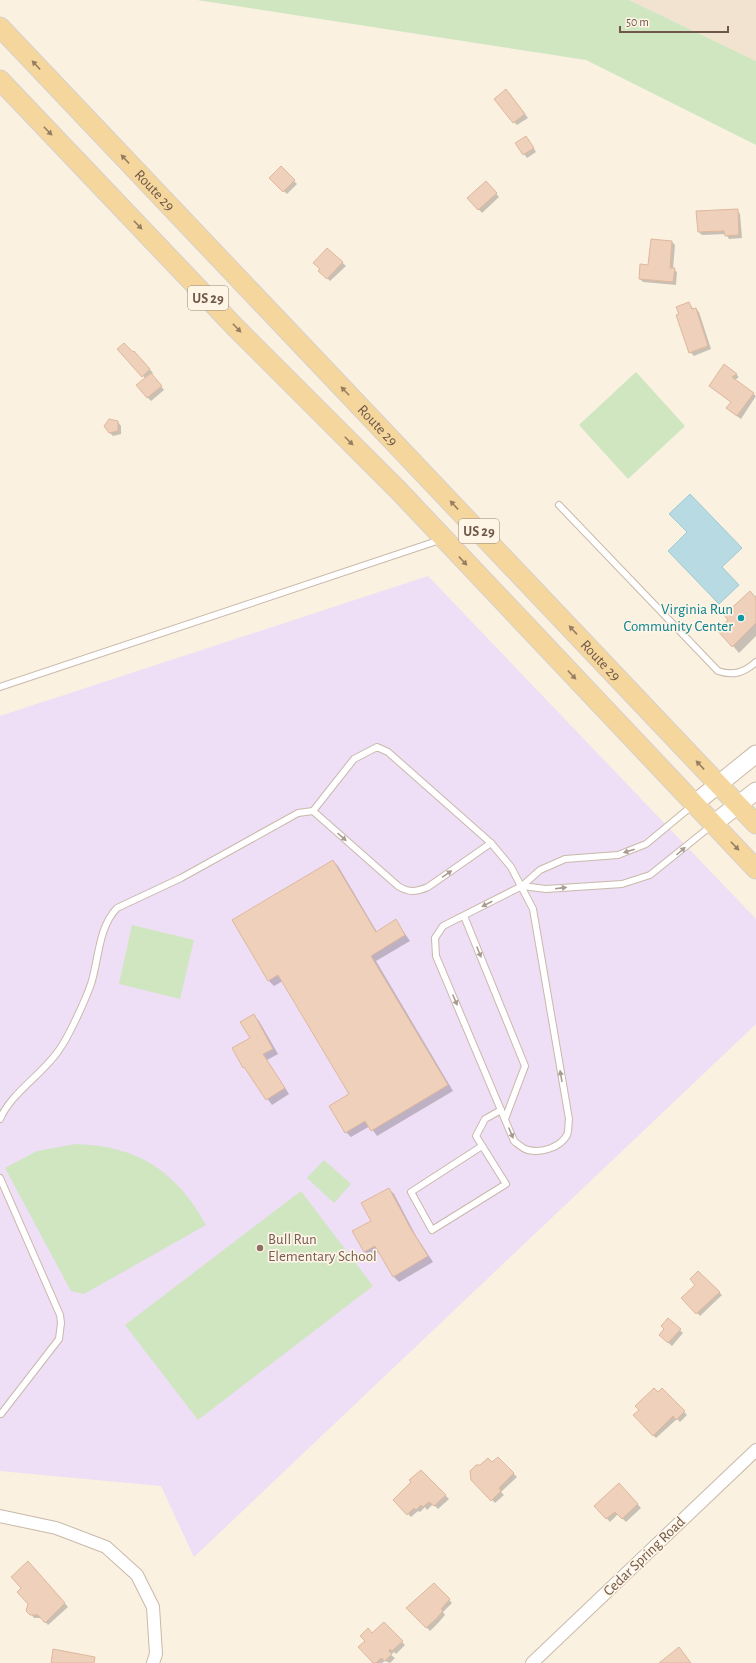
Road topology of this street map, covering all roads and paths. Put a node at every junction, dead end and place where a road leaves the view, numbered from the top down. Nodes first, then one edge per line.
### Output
1 (0, 27) edge
2 (0, 80) edge
3 (0, 88) edge
4 (21, 102) junction
5 (559, 505) dead end
6 (443, 539) junction
7 (756, 662) edge
8 (0, 687) edge
9 (756, 754) edge
10 (719, 785) junction
11 (756, 791) edge
12 (694, 804) junction
13 (738, 806) junction
14 (313, 811) junction
15 (713, 824) junction
16 (756, 824) edge
17 (491, 844) junction
18 (756, 869) edge
19 (522, 886) junction
20 (464, 916) junction
21 (501, 1110) junction
22 (0, 1119) edge
23 (505, 1119) junction
24 (482, 1146) junction
25 (0, 1178) edge
26 (1, 1414) dead end
27 (756, 1450) edge
28 (0, 1516) edge
29 (153, 1663) edge
30 (532, 1663) edge

10 -> 1 main road, Route 29 / US 29
2 - 4 main road, Route 29 / US 29
3 - 4 main road
4 -> 6 main road, Route 29 / US 29
5 - 7 lane
6 - 8 lane
6 -> 12 main road, Route 29 / US 29
9 - 10 main road
10 - 12 main road
10 - 13 main road, Route 29 / US 29
11 - 13 main road
12 - 15 main road, Route 29 / US 29
12 -> 19 lane
13 - 15 main road
13 - 16 main road, Route 29 / US 29
14 -> 17 lane
14 - 17 lane
14 - 22 lane
15 -> 18 main road, Route 29 / US 29
19 -> 15 lane
17 - 19 lane
19 -> 20 lane
23 -> 19 lane
20 -> 21 lane
20 -> 23 lane
21 - 23 lane
21 - 24 lane
24 - 24 lane
25 - 26 lane
27 - 30 street, Cedar Spring Road
28 - 29 street

